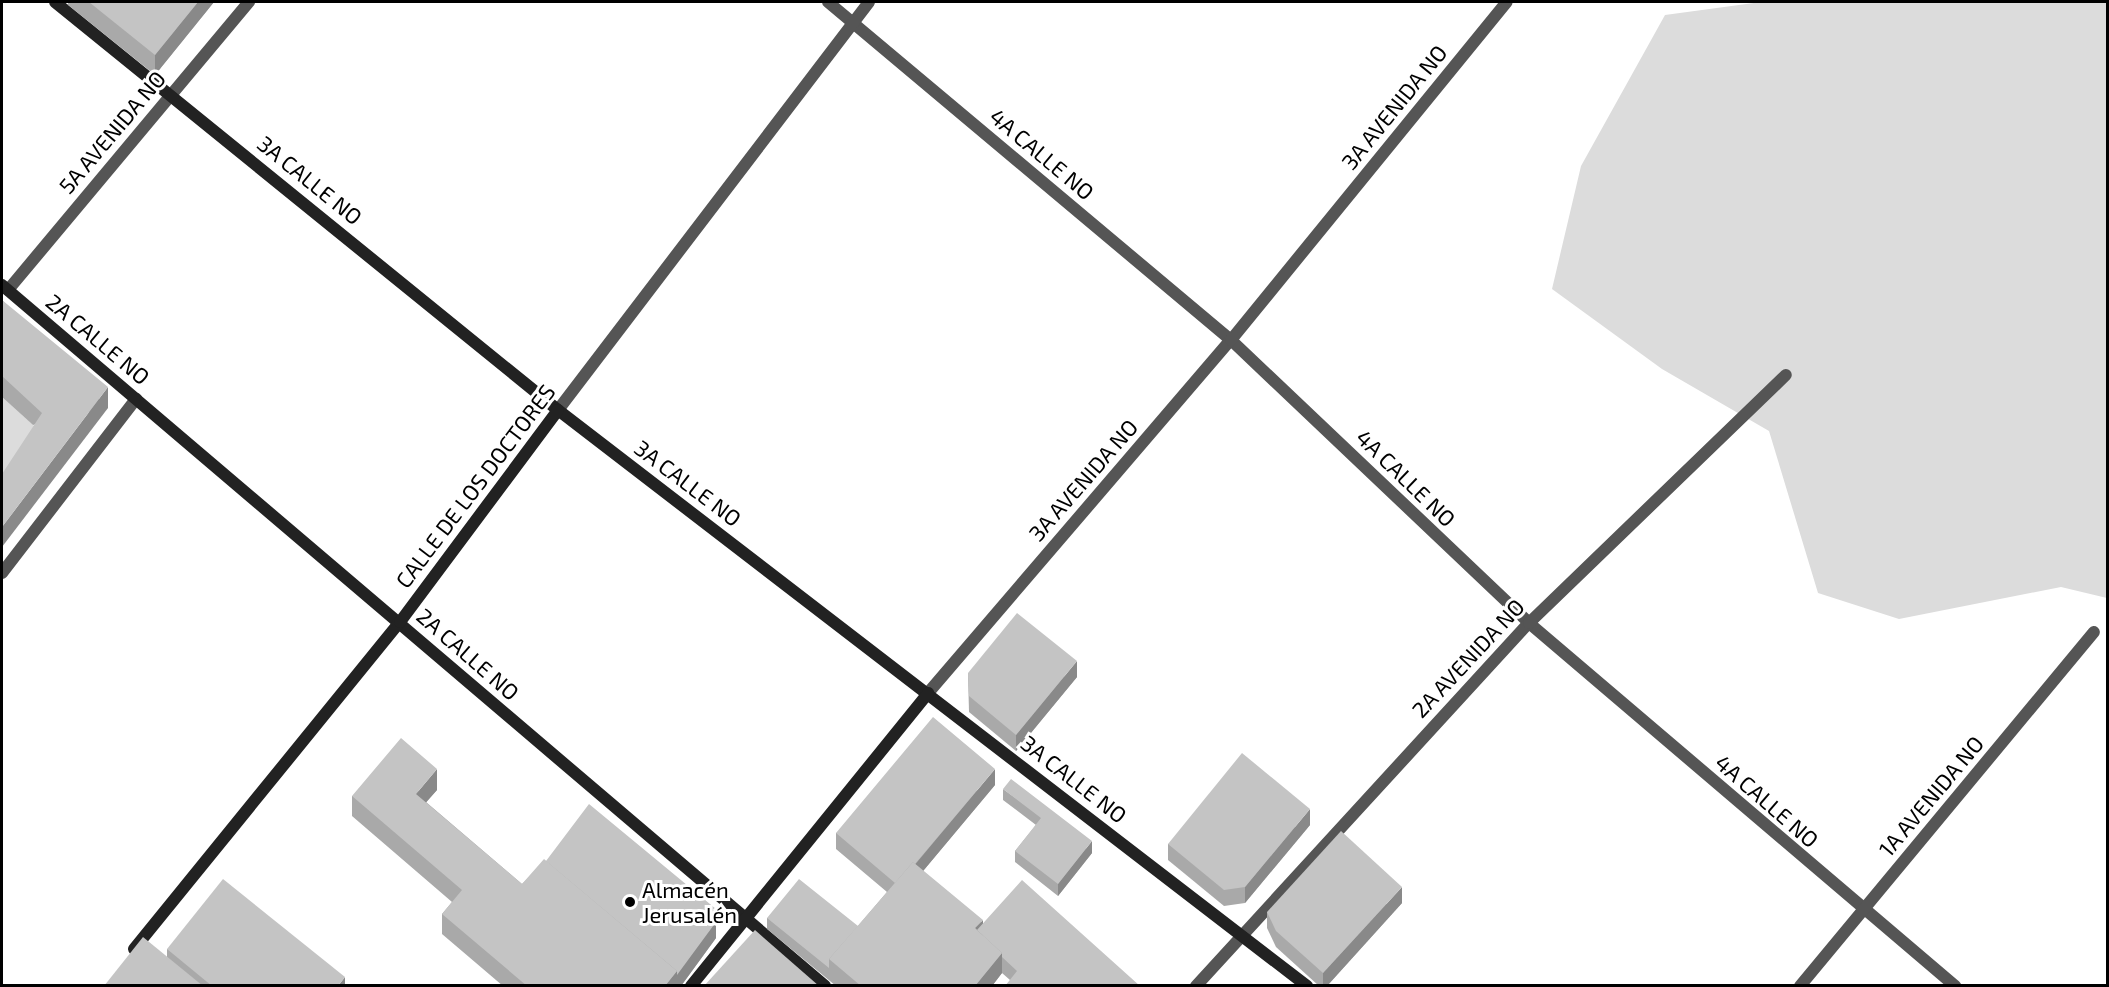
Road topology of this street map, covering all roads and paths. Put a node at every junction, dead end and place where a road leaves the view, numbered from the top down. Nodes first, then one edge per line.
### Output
1 (55, 2) edge
2 (249, 2) edge
3 (828, 2) edge
4 (869, 2) edge
5 (1507, 2) edge
6 (852, 21) junction
7 (170, 93) junction
8 (5, 288) edge
9 (1231, 340) junction
10 (1786, 375) dead end
11 (136, 399) junction
12 (558, 410) junction
13 (2, 573) edge
14 (400, 622) junction
15 (1529, 623) junction
16 (2094, 632) dead end
17 (928, 693) junction
18 (1863, 912) junction
19 (746, 920) junction
20 (1239, 933) junction
21 (126, 958) edge
22 (691, 986) edge
23 (825, 986) edge
24 (1196, 986) edge
25 (1307, 986) edge
26 (1800, 986) edge
27 (1955, 986) edge

1 - 7 main road, 3A CALLE NO
2 - 7 street, 5A AVENIDA NO
3 - 6 street, 4A CALLE NO
4 - 6 street, CALLE DE LOS DOCTORES
5 - 9 street, 3A AVENIDA NO
6 - 9 street, 4A CALLE NO
6 - 12 street, CALLE DE LOS DOCTORES
7 - 8 street, 5A AVENIDA NO
7 - 12 main road, 3A CALLE NO
8 - 11 main road, 2A CALLE NO
9 - 15 street, 4A CALLE NO
9 - 17 street, 3A AVENIDA NO
10 - 15 street, 2A AVENIDA NO
11 - 13 street
11 - 14 main road, 2A CALLE NO
12 - 14 main road, CALLE DE LOS DOCTORES
12 - 17 main road, 3A CALLE NO
14 - 19 main road, 2A CALLE NO
14 - 21 main road, CALLE DE LOS DOCTORES
15 - 18 street, 4A CALLE NO
15 - 20 street, 2A AVENIDA NO
16 - 18 street, 1A AVENIDA NO
17 - 19 main road, 3A AVENIDA NO
17 - 20 main road, 3A CALLE NO
18 - 26 street, 1A AVENIDA NO
18 - 27 street, 4A CALLE NO
19 - 22 main road, 3A AVENIDA NO
19 - 23 main road, 2A CALLE NO
20 - 24 street, 2A AVENIDA NO
20 - 25 main road, 3A CALLE NO

